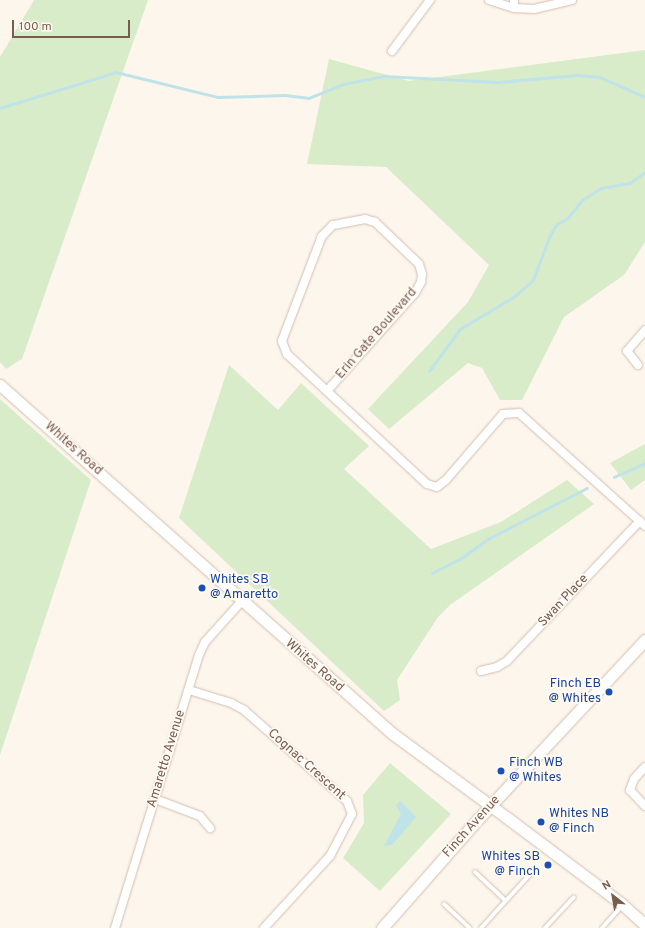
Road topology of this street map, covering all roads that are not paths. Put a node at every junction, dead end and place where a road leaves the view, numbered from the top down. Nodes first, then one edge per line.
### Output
1 (430, 0) edge
2 (572, 0) edge
3 (494, 1) edge
4 (514, 4) edge
5 (392, 52) dead end
6 (645, 330) edge
7 (638, 365) dead end
8 (0, 385) edge
9 (327, 391) junction
10 (642, 523) edge
11 (241, 602) junction
12 (645, 640) edge
13 (481, 671) dead end
14 (189, 690) junction
15 (645, 767) edge
16 (155, 799) junction
17 (490, 806) junction
18 (645, 806) edge
19 (210, 828) dead end
20 (534, 870) dead end
21 (475, 872) dead end
22 (574, 896) dead end
23 (506, 901) junction
24 (444, 904) dead end
25 (623, 905) junction
26 (645, 925) edge
27 (115, 928) edge
28 (264, 928) edge
29 (382, 928) edge
30 (470, 928) edge
31 (481, 928) edge
32 (544, 928) edge
33 (602, 928) edge

1 - 5 street
2 - 4 street
3 - 4 street
6 - 7 street
8 - 11 main road, Whites Road
9 - 9 street, Erin Gate Boulevard
9 - 10 street, Erin Gate Boulevard
10 - 13 street, Swan Place
11 - 14 street, Amaretto Avenue
11 - 17 main road, Whites Road
12 - 17 main road, Finch Avenue
14 - 16 street, Amaretto Avenue
14 - 28 street, Cognac Crescent
15 - 18 street
16 - 19 street
16 - 27 street, Amaretto Avenue
17 - 25 main road, Whites Road
17 - 29 main road, Finch Avenue
20 - 23 lane
21 - 23 lane
22 - 32 lane
23 - 31 lane
24 - 30 lane
25 - 26 main road, Whites Road
25 - 33 lane

